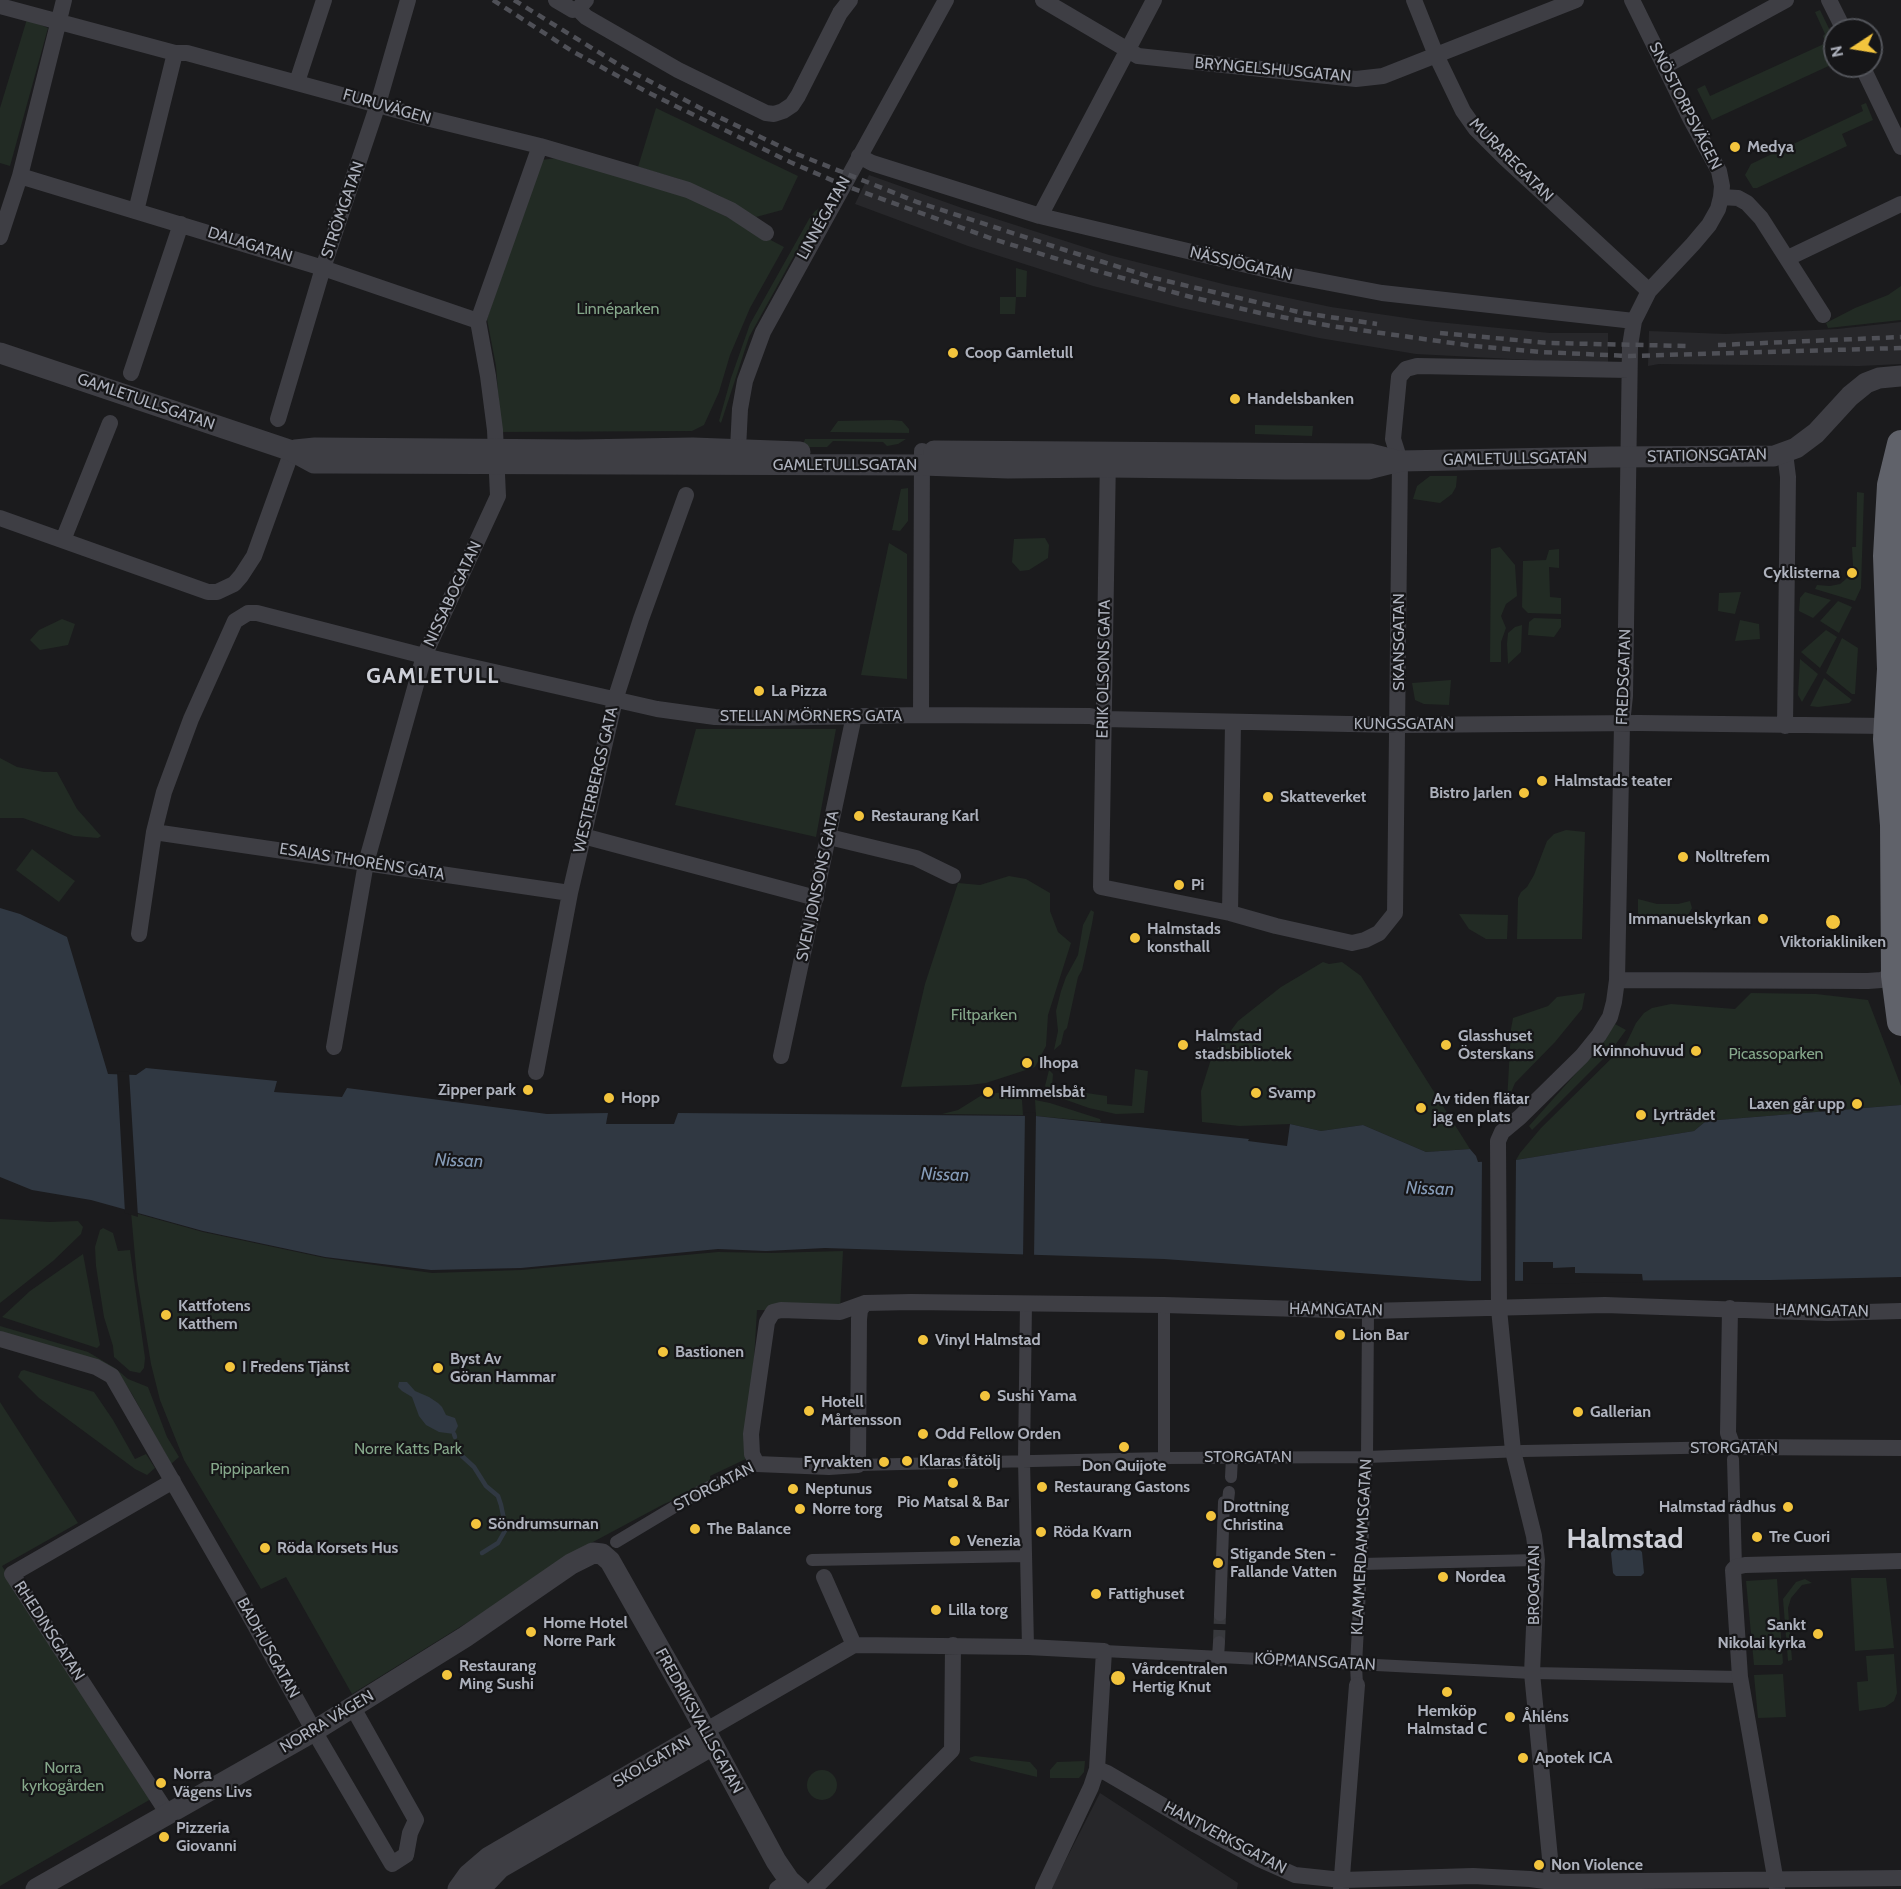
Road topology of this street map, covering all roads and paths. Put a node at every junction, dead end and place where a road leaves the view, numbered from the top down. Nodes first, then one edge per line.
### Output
1 (64, 0) edge
2 (324, 0) edge
3 (408, 0) edge
4 (556, 0) edge
5 (850, 0) edge
6 (946, 0) edge
7 (1043, 0) edge
8 (1154, 0) edge
9 (1414, 0) edge
10 (1576, 0) edge
11 (1632, 0) edge
12 (1786, 0) edge
13 (1829, 0) edge
14 (582, 4) edge
15 (0, 6) edge
16 (1838, 18) edge
17 (59, 21) junction
18 (1128, 49) junction
19 (175, 53) junction
20 (1436, 55) junction
21 (1665, 66) junction
22 (1868, 78) edge
23 (297, 82) junction
24 (378, 104) junction
25 (540, 146) junction
26 (1901, 147) edge
27 (859, 156) junction
28 (20, 176) junction
29 (1721, 197) junction
30 (1901, 204) edge
31 (136, 211) junction
32 (1040, 216) junction
33 (181, 224) junction
34 (766, 233) dead end
35 (0, 237) edge
36 (1788, 258) junction
37 (323, 268) junction
38 (1649, 291) junction
39 (1823, 315) dead end
40 (478, 321) junction
41 (1634, 321) junction
42 (0, 353) edge
43 (1629, 370) junction
44 (131, 373) dead end
45 (1901, 376) edge
46 (278, 419) dead end
47 (110, 423) dead end
48 (1901, 444) edge
49 (738, 449) junction
50 (292, 450) junction
51 (1785, 453) junction
52 (497, 457) junction
53 (1629, 457) junction
54 (922, 458) junction
55 (1108, 459) junction
56 (1400, 461) junction
57 (686, 495) dead end
58 (0, 518) edge
59 (63, 540) junction
60 (424, 656) junction
61 (1891, 669) junction
62 (615, 700) junction
63 (921, 715) junction
64 (854, 716) junction
65 (1103, 719) junction
66 (1233, 723) junction
67 (1622, 724) junction
68 (1398, 725) junction
69 (1785, 726) junction
70 (1887, 726) junction
71 (1894, 825) junction
72 (154, 832) junction
73 (583, 836) junction
74 (829, 837) junction
75 (366, 862) junction
76 (953, 876) dead end
77 (570, 893) junction
78 (816, 898) junction
79 (1230, 913) junction
80 (139, 934) dead end
81 (1617, 980) junction
82 (1899, 992) edge
83 (334, 1047) dead end
84 (781, 1056) dead end
85 (536, 1072) dead end
86 (1499, 1151) joint
87 (1026, 1302) junction
88 (865, 1303) junction
89 (1164, 1305) junction
90 (1499, 1308) junction
91 (1730, 1308) junction
92 (1368, 1311) junction
93 (1901, 1311) edge
94 (0, 1339) edge
95 (1901, 1448) edge
96 (1513, 1451) junction
97 (1733, 1453) junction
98 (1232, 1457) junction
99 (1367, 1457) junction
100 (1164, 1458) junction
101 (1024, 1460) junction
102 (757, 1464) junction
103 (858, 1466) junction
104 (1230, 1477) dead end
105 (173, 1481) junction
106 (1229, 1492) dead end
107 (613, 1551) junction
108 (1026, 1556) junction
109 (1537, 1560) junction
110 (1901, 1561) edge
111 (1361, 1564) junction
112 (1736, 1567) junction
113 (824, 1577) joint
114 (1220, 1615) tunnel mouth
115 (1219, 1642) tunnel mouth
116 (854, 1645) junction
117 (953, 1645) junction
118 (1028, 1647) junction
119 (1104, 1651) junction
120 (1218, 1658) junction
121 (1356, 1665) junction
122 (1532, 1673) junction
123 (1740, 1677) junction
124 (1357, 1685) joint
125 (352, 1706) junction
126 (314, 1731) junction
127 (709, 1738) junction
128 (1097, 1769) junction
129 (168, 1814) junction
130 (1901, 1878) edge
131 (1776, 1883) edge
132 (1341, 1885) edge
133 (1553, 1885) edge
134 (788, 1886) edge
135 (36, 1889) edge
136 (458, 1889) edge
137 (480, 1889) edge
138 (814, 1889) edge
139 (1043, 1889) edge

1 - 17 street
2 - 23 street
3 - 24 street, STRÖMGATAN
4 - 14 street
5 - 14 street
6 - 27 street, LINNÉGATAN
7 - 18 street, BRYNGELSHUSGATAN
8 - 18 street
9 - 20 street, MURAREGATAN
10 - 20 street, BRYNGELSHUSGATAN
11 - 21 street, SNÖSTORPSVÄGEN
12 - 21 street
13 - 16 street
15 - 17 street, FURUVÄGEN
17 - 19 street, FURUVÄGEN
17 - 28 street
18 - 20 street, BRYNGELSHUSGATAN
18 - 32 street
19 - 23 street, FURUVÄGEN
19 - 31 street
20 - 38 street, MURAREGATAN
21 - 29 street, SNÖSTORPSVÄGEN
22 - 26 street
23 - 24 street, FURUVÄGEN
24 - 25 street, FURUVÄGEN
24 - 37 street, STRÖMGATAN
25 - 34 street, FURUVÄGEN
25 - 40 street, NISSABOGATAN
27 - 32 street, NÄSSJÖGATAN
27 - 49 street, LINNÉGATAN
28 - 31 street, DALAGATAN
28 - 35 street
29 - 36 street
29 - 38 street, FREDSGATAN
30 - 36 street
31 - 33 street, DALAGATAN
32 - 41 street, NÄSSJÖGATAN
33 - 37 street, DALAGATAN
33 - 44 street
36 - 39 street
37 - 40 street, DALAGATAN
37 - 46 street, STRÖMGATAN
38 - 41 street, FREDSGATAN
40 - 52 street, NISSABOGATAN
41 - 43 street, FREDSGATAN
42 - 50 street, GAMLETULLSGATAN
43 - 53 street, FREDSGATAN
43 - 56 street, SKANSGATAN
45 - 51 street, STATIONSGATAN
47 - 59 street
48 - 61 highway
49 - 52 street, GAMLETULLSGATAN
49 - 54 street, GAMLETULLSGATAN
50 - 52 street, GAMLETULLSGATAN
50 - 59 street
51 - 53 street, STATIONSGATAN
51 - 69 street
52 - 54 street, GAMLETULLSGATAN
52 - 60 street, NISSABOGATAN
53 - 56 street, GAMLETULLSGATAN
53 - 67 street, FREDSGATAN
54 - 55 street, GAMLETULLSGATAN
54 - 63 street
55 - 56 street, GAMLETULLSGATAN
55 - 65 street, ERIK OLSONS GATA
56 - 68 street, SKANSGATAN
57 - 62 street, WESTERBERGS GATA
58 - 59 street
60 - 62 street, STELLAN MÖRNERS GATA
60 - 72 street, STELLAN MÖRNERS GATA
60 - 75 street, NISSABOGATAN
61 - 70 highway
61 - 71 highway
62 - 64 street, STELLAN MÖRNERS GATA
62 - 73 street, WESTERBERGS GATA
63 - 64 street, STELLAN MÖRNERS GATA
63 - 65 street, KUNGSGATAN
64 - 74 street, SVEN JONSONS GATA
65 - 66 street, KUNGSGATAN
65 - 79 street, ERIK OLSONS GATA
66 - 68 street, KUNGSGATAN
66 - 79 street
67 - 68 street, KUNGSGATAN
67 - 69 street, KUNGSGATAN
67 - 81 street, FREDSGATAN
68 - 79 street, SKANSGATAN
69 - 70 street, KUNGSGATAN
70 - 71 highway
71 - 82 highway
72 - 75 street, ESAIAS THORÉNS GATA
72 - 80 street
73 - 77 street, WESTERBERGS GATA
73 - 78 street
74 - 76 street
74 - 78 street, SVEN JONSONS GATA
75 - 77 street, ESAIAS THORÉNS GATA
75 - 83 street, NISSABOGATAN
77 - 85 street, WESTERBERGS GATA
78 - 84 street, SVEN JONSONS GATA
81 - 82 street
81 - 86 street, FREDSGATAN
86 - 90 street, BROGATAN
87 - 88 street, HAMNGATAN
87 - 89 street, HAMNGATAN
87 - 101 street
88 - 102 street, HAMNGATAN
88 - 103 street
89 - 92 street, HAMNGATAN
89 - 100 street
90 - 91 street, HAMNGATAN
90 - 92 street, HAMNGATAN
90 - 96 street, BROGATAN
91 - 93 street, HAMNGATAN
91 - 97 street
92 - 99 street, KLAMMERDAMMSGATAN
94 - 105 street, BADHUSGATAN
95 - 97 street, STORGATAN
96 - 97 street, STORGATAN
96 - 99 street, STORGATAN
96 - 109 street, BROGATAN
97 - 112 street
98 - 99 street, STORGATAN
98 - 100 street, STORGATAN
98 - 104 street
99 - 111 street, KLAMMERDAMMSGATAN
100 - 101 street, STORGATAN
101 - 103 street, STORGATAN
101 - 108 street
102 - 103 street, STORGATAN
102 - 107 street, STORGATAN
105 - 126 street, BADHUSGATAN
105 - 129 street, RHEDINSGATAN
106 - 114 street
107 - 125 street, NORRA VÄGEN
107 - 127 street, FREDRIKSVALLSGATAN
108 - 113 street
108 - 118 street
109 - 111 street
109 - 122 street, BROGATAN
110 - 112 street
111 - 121 street, KLAMMERDAMMSGATAN
112 - 123 street
113 - 116 street
115 - 120 street
116 - 117 street, KÖPMANSGATAN
116 - 127 street, SKOLGATAN
117 - 118 street, KÖPMANSGATAN
117 - 138 street
118 - 119 street, KÖPMANSGATAN
119 - 120 street, KÖPMANSGATAN
119 - 128 street
120 - 121 street, KÖPMANSGATAN
121 - 122 street, KÖPMANSGATAN
121 - 124 street, KLAMMERDAMMSGATAN
122 - 123 street, KÖPMANSGATAN
122 - 133 street, BROGATAN
123 - 131 street
124 - 132 street, KLAMMERDAMMSGATAN
125 - 126 street, NORRA VÄGEN
125 - 126 street, BADHUSGATAN
126 - 129 street, NORRA VÄGEN
127 - 134 street, FREDRIKSVALLSGATAN
127 - 136 street, SKOLGATAN
127 - 137 street, SKOLGATAN
128 - 132 street, HANTVERKSGATAN
128 - 139 street
129 - 135 street, NORRA VÄGEN
130 - 131 street, HANTVERKSGATAN
131 - 133 street, HANTVERKSGATAN
132 - 133 street, HANTVERKSGATAN

